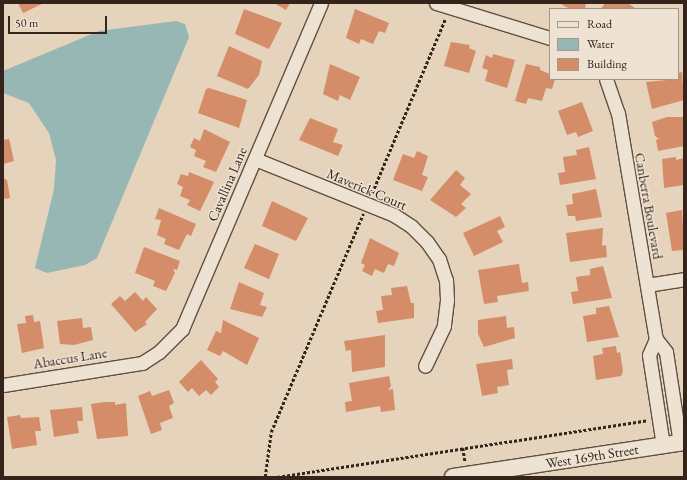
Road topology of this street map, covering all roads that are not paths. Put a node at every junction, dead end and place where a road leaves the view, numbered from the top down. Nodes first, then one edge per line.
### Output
1 (321, 3) edge
2 (436, 3) edge
3 (549, 38) edge
4 (606, 80) edge
5 (255, 159) junction
6 (684, 279) edge
7 (647, 285) junction
8 (656, 339) junction
9 (142, 362) joint
10 (425, 366) dead end
11 (3, 385) edge
12 (682, 442) edge
13 (663, 445) junction
14 (453, 477) edge

1 - 5 street, Cavallina Lane
2 - 3 street
4 - 7 street, Canberra Boulevard
5 - 9 street, Cavallina Lane
5 - 10 street, Maverick Court
6 - 7 street
7 - 8 street, Canberra Boulevard
8 - 12 street, Canberra Boulevard
8 - 13 street, Canberra Boulevard
9 - 11 street, Abaccus Lane
12 - 13 street, West 169th Street
13 - 14 street, West 169th Street

